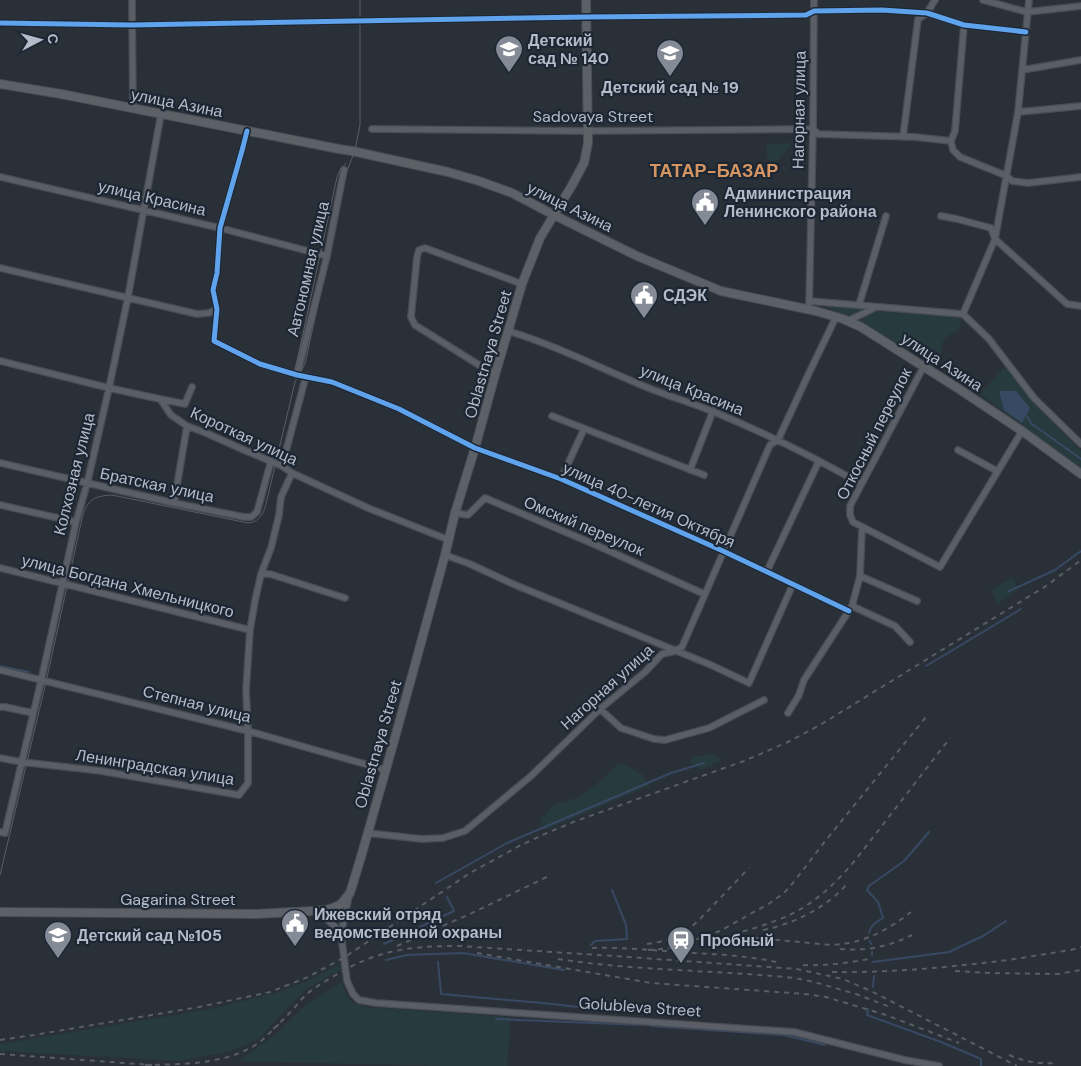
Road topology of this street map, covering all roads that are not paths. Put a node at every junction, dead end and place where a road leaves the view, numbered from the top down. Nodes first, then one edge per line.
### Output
1 (132, 0) edge
2 (586, 0) edge
3 (814, 0) edge
4 (935, 0) edge
5 (983, 0) edge
6 (1029, 0) edge
7 (1081, 6) edge
8 (814, 11) junction
9 (1027, 12) junction
10 (927, 13) junction
11 (586, 17) junction
12 (0, 24) edge
13 (132, 25) junction
14 (964, 25) junction
15 (1026, 32) junction
16 (1081, 60) edge
17 (1022, 70) junction
18 (0, 84) edge
19 (1081, 106) edge
20 (133, 108) junction
21 (1018, 112) junction
22 (161, 114) junction
23 (372, 129) dead end
24 (814, 129) junction
25 (588, 130) junction
26 (247, 131) junction
27 (903, 136) junction
28 (951, 141) junction
29 (344, 170) dead end
30 (1007, 176) junction
31 (0, 177) edge
32 (1081, 177) edge
33 (144, 210) junction
34 (554, 215) junction
35 (886, 216) dead end
36 (941, 216) dead end
37 (220, 228) junction
38 (995, 239) junction
39 (327, 256) junction
40 (0, 268) edge
41 (522, 284) junction
42 (128, 297) junction
43 (809, 301) junction
44 (859, 305) junction
45 (1081, 306) edge
46 (876, 307) junction
47 (217, 309) junction
48 (808, 310) junction
49 (963, 314) junction
50 (836, 317) junction
51 (848, 322) junction
52 (508, 331) junction
53 (0, 361) edge
54 (924, 366) junction
55 (297, 374) junction
56 (495, 375) junction
57 (306, 376) junction
58 (192, 387) dead end
59 (109, 388) junction
60 (160, 399) junction
61 (713, 412) junction
62 (552, 416) dead end
63 (187, 426) junction
64 (584, 429) junction
65 (1022, 431) junction
66 (778, 440) junction
67 (1081, 444) edge
68 (475, 448) junction
69 (958, 450) dead end
70 (271, 461) junction
71 (819, 461) junction
72 (0, 464) edge
73 (282, 466) junction
74 (690, 470) junction
75 (997, 471) junction
76 (292, 473) junction
77 (1081, 474) edge
78 (704, 475) dead end
79 (561, 479) junction
80 (87, 484) junction
81 (861, 484) junction
82 (174, 504) junction
83 (0, 505) edge
84 (455, 513) junction
85 (76, 522) junction
86 (862, 528) junction
87 (449, 540) junction
88 (724, 551) junction
89 (445, 554) junction
90 (0, 568) edge
91 (767, 571) junction
92 (261, 574) junction
93 (860, 576) junction
94 (63, 583) junction
95 (793, 584) junction
96 (704, 594) junction
97 (344, 598) dead end
98 (918, 601) dead end
99 (850, 608) junction
100 (250, 630) junction
101 (910, 642) dead end
102 (675, 651) junction
103 (0, 670) edge
104 (41, 681) junction
105 (764, 700) dead end
106 (0, 707) edge
107 (600, 709) junction
108 (33, 713) junction
109 (788, 713) dead end
110 (248, 731) junction
111 (0, 758) edge
112 (22, 762) junction
113 (386, 770) junction
114 (0, 832) edge
115 (367, 834) junction
116 (350, 894) junction
117 (312, 911) junction
118 (0, 912) edge
119 (341, 934) junction
120 (939, 1066) edge

1 - 13 street
2 - 11 main road, Oblastnaya Street
3 - 8 street, Нагорная улица
4 - 10 street
5 - 9 street
6 - 9 street
7 - 9 street
8 - 10 street
8 - 11 street
8 - 24 street, Нагорная улица
9 - 15 street
10 - 14 street
10 - 27 street
11 - 13 street
11 - 25 main road, Oblastnaya Street
12 - 13 street
13 - 20 street
14 - 15 street
14 - 28 street
15 - 17 street
16 - 17 street
17 - 21 street
18 - 20 main road, улица Азина
19 - 21 street
20 - 22 main road, улица Азина
21 - 30 street
22 - 26 main road, улица Азина
22 - 33 street, Колхозная улица
23 - 25 street, Sadovaya Street
24 - 25 street, Sadovaya Street
24 - 27 street, Sadovaya Street
24 - 43 street, Нагорная улица
25 - 34 main road, Oblastnaya Street
26 - 34 main road, улица Азина
26 - 37 street
27 - 28 street, Sadovaya Street
28 - 30 street
29 - 39 street, Автономная улица
30 - 32 street
30 - 38 street
31 - 33 street, улица Красина
33 - 37 street, улица Красина
33 - 42 street, Колхозная улица
34 - 41 main road, Oblastnaya Street
34 - 48 main road, улица Азина
35 - 44 street
36 - 38 street
37 - 39 street, улица Красина
37 - 47 street
38 - 45 street
38 - 49 street
39 - 55 street, Автономная улица
40 - 42 street
41 - 52 main road, Oblastnaya Street
41 - 56 street
42 - 47 street
42 - 59 street, Колхозная улица
43 - 44 street
43 - 48 street, Нагорная улица
44 - 46 street
46 - 49 street
46 - 51 street
47 - 55 street, улица 40-летия Октября
48 - 50 main road, улица Азина
49 - 67 street
50 - 51 main road, улица Азина
50 - 66 street, Нагорная улица
51 - 54 main road, улица Азина
52 - 56 main road, Oblastnaya Street
52 - 61 street, улица Красина
53 - 59 street
54 - 65 main road, улица Азина
54 - 81 street, Откосный переулок
55 - 57 street, улица 40-летия Октября
56 - 68 main road, Oblastnaya Street
57 - 68 street, улица 40-летия Октября
57 - 73 street
58 - 60 street
59 - 60 street
59 - 80 street, Колхозная улица
60 - 63 street, Короткая улица
61 - 66 street, улица Красина
61 - 74 street
62 - 64 street
63 - 70 street, Короткая улица
63 - 82 street
64 - 74 street
64 - 79 street
65 - 75 street
65 - 77 main road, улица Азина
66 - 71 street, улица Красина
66 - 88 street, Нагорная улица
68 - 79 street, улица 40-летия Октября
68 - 84 main road, Oblastnaya Street
69 - 75 street
70 - 73 street, Короткая улица
70 - 82 street, Братская улица
71 - 81 street, улица Красина
71 - 91 street
72 - 80 street, Братская улица
73 - 76 street, Короткая улица
74 - 78 street
75 - 86 street
76 - 87 street, Короткая улица
76 - 92 street
79 - 88 street, улица 40-летия Октября
80 - 82 street, Братская улица
80 - 85 street, Колхозная улица
81 - 86 street, Откосный переулок
83 - 85 street
84 - 87 main road, Oblastnaya Street
84 - 96 street, Омский переулок
85 - 94 street, Колхозная улица
86 - 93 street
87 - 89 main road, Oblastnaya Street
88 - 91 street, улица 40-летия Октября
88 - 96 street, Нагорная улица
89 - 102 street
89 - 113 main road, Oblastnaya Street
90 - 94 street, улица Богдана Хмельницкого
91 - 95 street, улица 40-летия Октября
92 - 97 street
92 - 100 street
93 - 98 street
93 - 99 street
94 - 100 street, улица Богдана Хмельницкого
94 - 104 street, Колхозная улица
95 - 99 street, улица 40-летия Октября
95 - 102 street
96 - 102 street, Нагорная улица
99 - 101 street, улица 40-летия Октября
99 - 109 street
100 - 110 street
102 - 107 street, Нагорная улица
103 - 104 street, Степная улица
104 - 108 street, Колхозная улица
104 - 110 street, Степная улица
105 - 107 street
106 - 108 street
107 - 115 street, Нагорная улица
108 - 112 street, Колхозная улица
110 - 112 street, Ленинградская улица
110 - 113 street, Степная улица
111 - 112 street, Ленинградская улица
112 - 114 street, Колхозная улица
113 - 115 main road, Oblastnaya Street
115 - 116 main road, Oblastnaya Street
116 - 117 main road, Gagarina Street
116 - 119 street
117 - 118 main road, Gagarina Street
117 - 119 street
119 - 120 street, Golubleva Street

